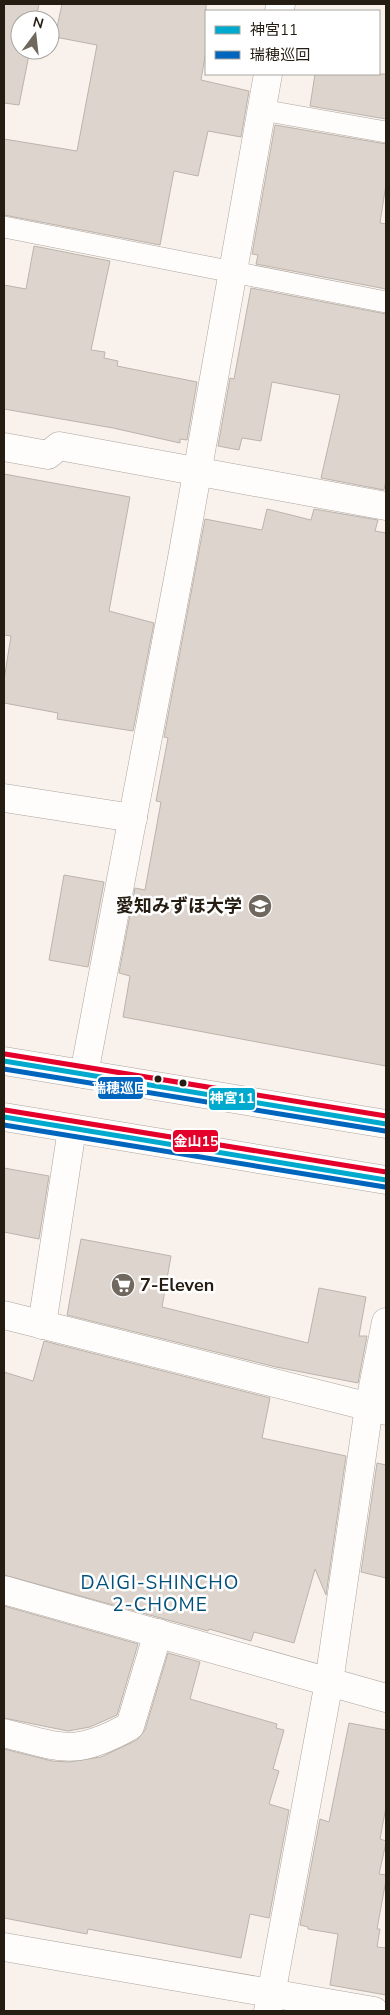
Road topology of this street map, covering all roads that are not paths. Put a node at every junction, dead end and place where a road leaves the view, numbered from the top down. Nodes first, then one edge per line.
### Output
1 (268, 75) edge
2 (262, 110) junction
3 (386, 132) edge
4 (4, 227) edge
5 (233, 274) junction
6 (386, 302) edge
7 (4, 447) edge
8 (198, 472) junction
9 (386, 506) edge
10 (4, 798) edge
11 (133, 818) junction
12 (4, 1061) edge
13 (84, 1074) junction
14 (4, 1117) edge
15 (386, 1124) edge
16 (72, 1129) junction
17 (386, 1180) edge
18 (4, 1315) edge
19 (386, 1322) edge
20 (42, 1325) junction
21 (378, 1409) edge
22 (4, 1590) edge
23 (158, 1634) junction
24 (329, 1682) junction
25 (386, 1698) edge
26 (4, 1733) edge
27 (4, 1947) edge
28 (270, 2003) edge
29 (374, 2011) edge

1 - 2 street
2 - 3 lane
2 - 5 street
4 - 5 lane
5 - 6 lane
5 - 8 street
7 - 8 street
8 - 9 street
8 - 11 street
10 - 11 street
11 - 13 street
12 - 13 street
13 - 15 street
14 - 16 street
16 - 17 street
16 - 20 street
18 - 20 street
19 - 21 street
20 - 21 street
21 - 24 street
22 - 23 street
23 - 24 street
23 - 26 street
24 - 25 street
24 - 28 street
27 - 28 street
28 - 29 street

